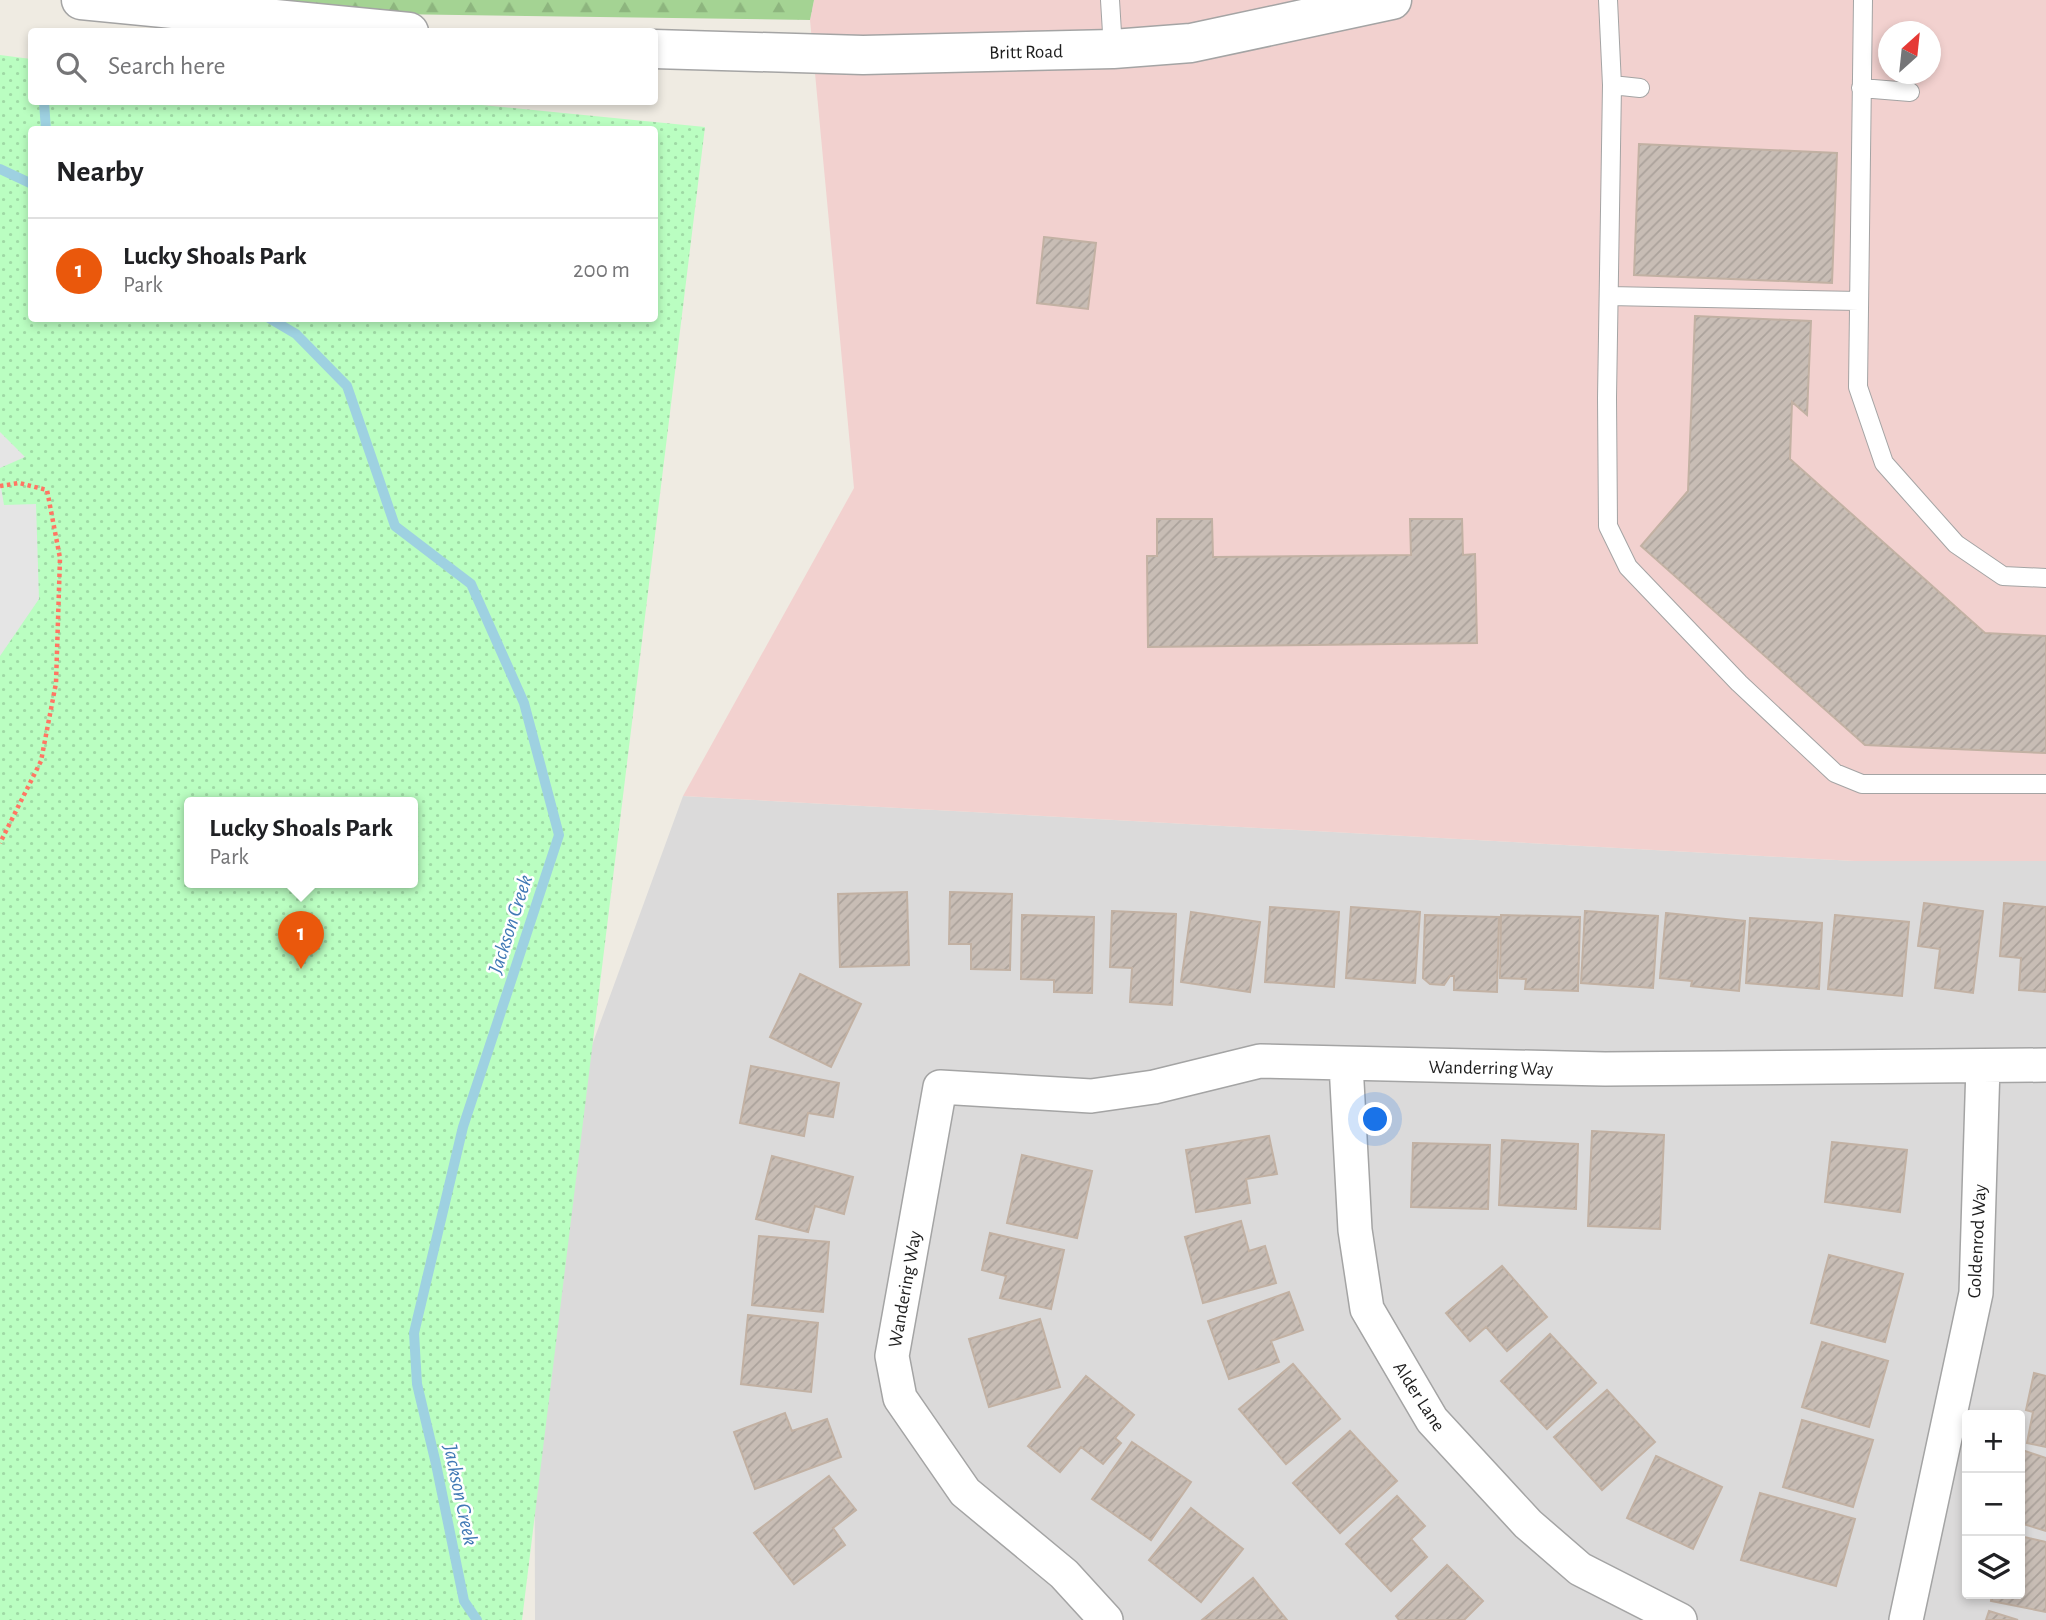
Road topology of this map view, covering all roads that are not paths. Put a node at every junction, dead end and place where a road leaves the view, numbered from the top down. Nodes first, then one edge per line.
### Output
1 (81, 0) edge
2 (1110, 0) edge
3 (1392, 0) edge
4 (1608, 0) edge
5 (1863, 0) edge
6 (199, 6) edge
7 (378, 28) edge
8 (658, 49) edge
9 (1113, 49) junction
10 (1612, 85) junction
11 (1640, 88) dead end
12 (1861, 88) junction
13 (1910, 92) dead end
14 (1609, 296) junction
15 (1859, 301) junction
16 (2046, 578) edge
17 (2046, 784) edge
18 (1346, 1063) junction
19 (2046, 1065) edge
20 (1983, 1066) junction
21 (940, 1087) joint
22 (1106, 1620) edge
23 (1680, 1620) edge
24 (1906, 1620) edge

1 - 6 street
2 - 9 lane
3 - 9 street, Britt Road
4 - 10 lane
5 - 12 lane
6 - 7 street
8 - 9 street, Britt Road
10 - 11 lane
10 - 14 lane
12 - 13 lane
12 - 15 lane
14 - 15 lane
14 - 17 lane
15 - 16 lane
18 - 20 street, Wanderring Way
18 - 21 street, Wanderring Way
18 - 23 street, Alder Lane
19 - 20 street, Wanderring Way
20 - 24 street, Goldenrod Way
21 - 22 street, Wandering Way

